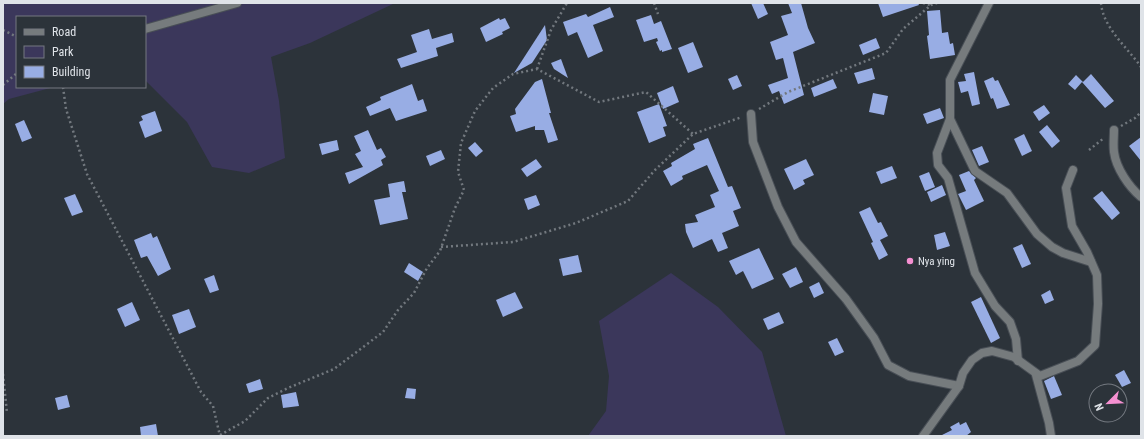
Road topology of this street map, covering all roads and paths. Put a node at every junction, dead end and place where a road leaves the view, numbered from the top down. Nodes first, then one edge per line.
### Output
1 (237, 3) edge
2 (567, 3) edge
3 (654, 3) edge
4 (923, 3) edge
5 (937, 3) edge
6 (989, 3) edge
7 (1101, 3) edge
8 (931, 5) junction
9 (658, 14) dead end
10 (146, 29) edge
11 (3, 30) edge
12 (16, 37) edge
13 (1141, 67) edge
14 (537, 69) junction
15 (16, 74) edge
16 (3, 85) edge
17 (62, 88) edge
18 (751, 114) junction
19 (950, 119) junction
20 (1114, 130) dead end
21 (693, 134) junction
22 (1073, 170) dead end
23 (1141, 197) edge
24 (441, 247) junction
25 (1091, 262) junction
26 (1018, 361) junction
27 (3, 374) edge
28 (1036, 375) junction
29 (959, 386) junction
30 (7, 414) dead end
31 (220, 435) edge
32 (923, 436) edge
33 (1051, 436) edge

1 - 10 street
2 - 14 path
3 - 9 path
4 - 8 path
5 - 8 path
6 - 19 street
7 - 13 path
8 - 18 path
11 - 12 path
14 - 21 path
14 - 24 path
15 - 16 path
17 - 31 path
18 - 21 path
18 - 29 street
19 - 25 street
19 - 26 street
20 - 23 street
21 - 24 path
22 - 25 street
24 - 31 path
25 - 28 street
26 - 28 street
26 - 29 street
27 - 30 path
28 - 33 street
29 - 32 street

